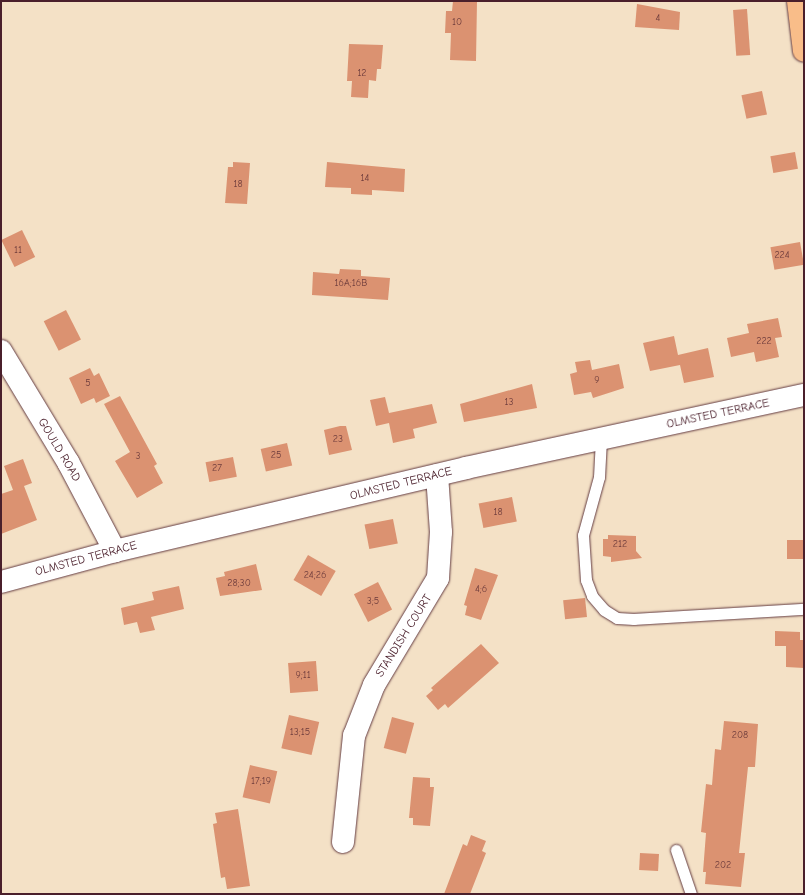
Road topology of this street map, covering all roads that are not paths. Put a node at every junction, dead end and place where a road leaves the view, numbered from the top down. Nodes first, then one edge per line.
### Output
1 (798, 1) edge
2 (804, 51) edge
3 (1, 351) edge
4 (804, 395) edge
5 (601, 439) junction
6 (437, 475) junction
7 (115, 551) junction
8 (1, 582) edge
9 (804, 609) edge
10 (343, 842) dead end
11 (676, 850) dead end
12 (691, 894) edge

1 - 2 main road
3 - 7 street, GOULD ROAD
4 - 5 street, OLMSTED TERRACE
5 - 6 street, OLMSTED TERRACE
5 - 9 lane
6 - 7 street, OLMSTED TERRACE
6 - 10 street, STANDISH COURT
7 - 8 street, OLMSTED TERRACE
11 - 12 lane

